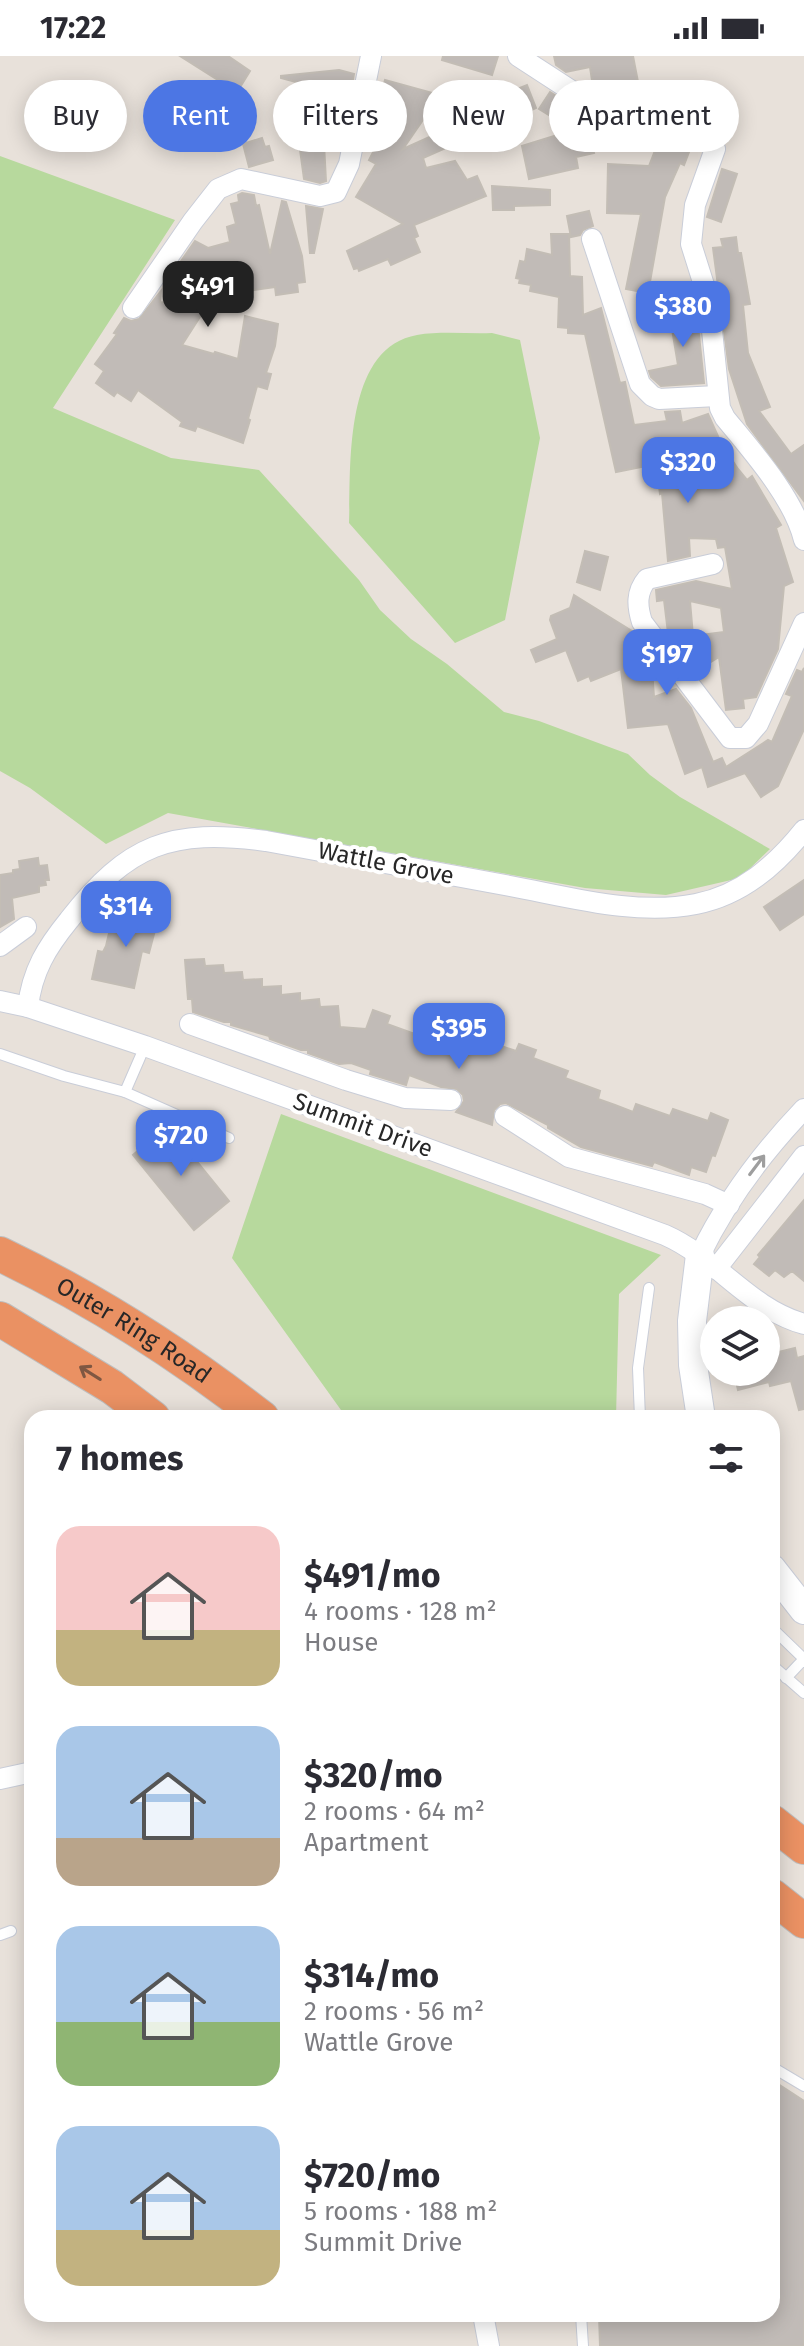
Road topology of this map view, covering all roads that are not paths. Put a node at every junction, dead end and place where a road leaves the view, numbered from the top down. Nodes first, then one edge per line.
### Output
1 (371, 56) edge
2 (518, 56) edge
3 (555, 80) edge
4 (714, 152) edge
5 (592, 239) dead end
6 (133, 308) dead end
7 (717, 396) junction
8 (804, 540) edge
9 (713, 564) dead end
10 (804, 623) edge
11 (804, 830) edge
12 (26, 927) dead end
13 (0, 946) edge
14 (0, 1001) edge
15 (28, 1007) junction
16 (190, 1024) dead end
17 (145, 1046) junction
18 (0, 1054) edge
19 (346, 1080) junction
20 (125, 1092) junction
21 (451, 1100) dead end
22 (804, 1109) edge
23 (335, 1114) junction
24 (505, 1116) dead end
25 (229, 1138) dead end
26 (804, 1156) edge
27 (729, 1205) junction
28 (0, 1254) edge
29 (705, 1268) junction
30 (649, 1288) dead end
31 (0, 1319) edge
32 (804, 1324) edge
33 (142, 1410) edge
34 (251, 1410) edge
35 (640, 1410) edge
36 (700, 1410) edge
37 (780, 1579) edge
38 (804, 1610) edge
39 (780, 1636) edge
40 (804, 1659) edge
41 (780, 1672) edge
42 (786, 1678) junction
43 (804, 1693) edge
44 (24, 1774) edge
45 (0, 1779) edge
46 (780, 1828) edge
47 (804, 1847) edge
48 (780, 1902) edge
49 (804, 1921) edge
50 (780, 2072) edge
51 (804, 2086) edge
52 (484, 2322) edge
53 (582, 2322) edge
54 (489, 2346) edge
55 (583, 2346) edge

1 - 6 street
2 - 3 street
4 - 7 street
5 - 7 street
7 - 8 street
9 - 10 street
11 - 15 street, Wattle Grove
12 - 13 street
14 - 15 street, Summit Drive
15 - 17 street, Summit Drive
16 - 19 street
17 - 20 lane
17 - 23 street, Summit Drive
18 - 20 lane
19 - 21 street
19 - 23 street
20 - 25 lane
27 -> 22 street
23 - 29 street, Summit Drive
24 - 27 street
26 - 29 street
27 - 29 street
28 - 34 highway, Outer Ring Road
29 - 32 street, Summit Drive
29 - 36 main road
30 - 35 lane
33 -> 31 highway
37 - 38 main road
39 - 40 lane
40 - 42 lane
41 - 42 lane
42 - 43 lane
44 - 45 street
46 - 47 highway
48 - 49 highway
50 - 51 lane
52 - 54 street
53 - 55 lane

